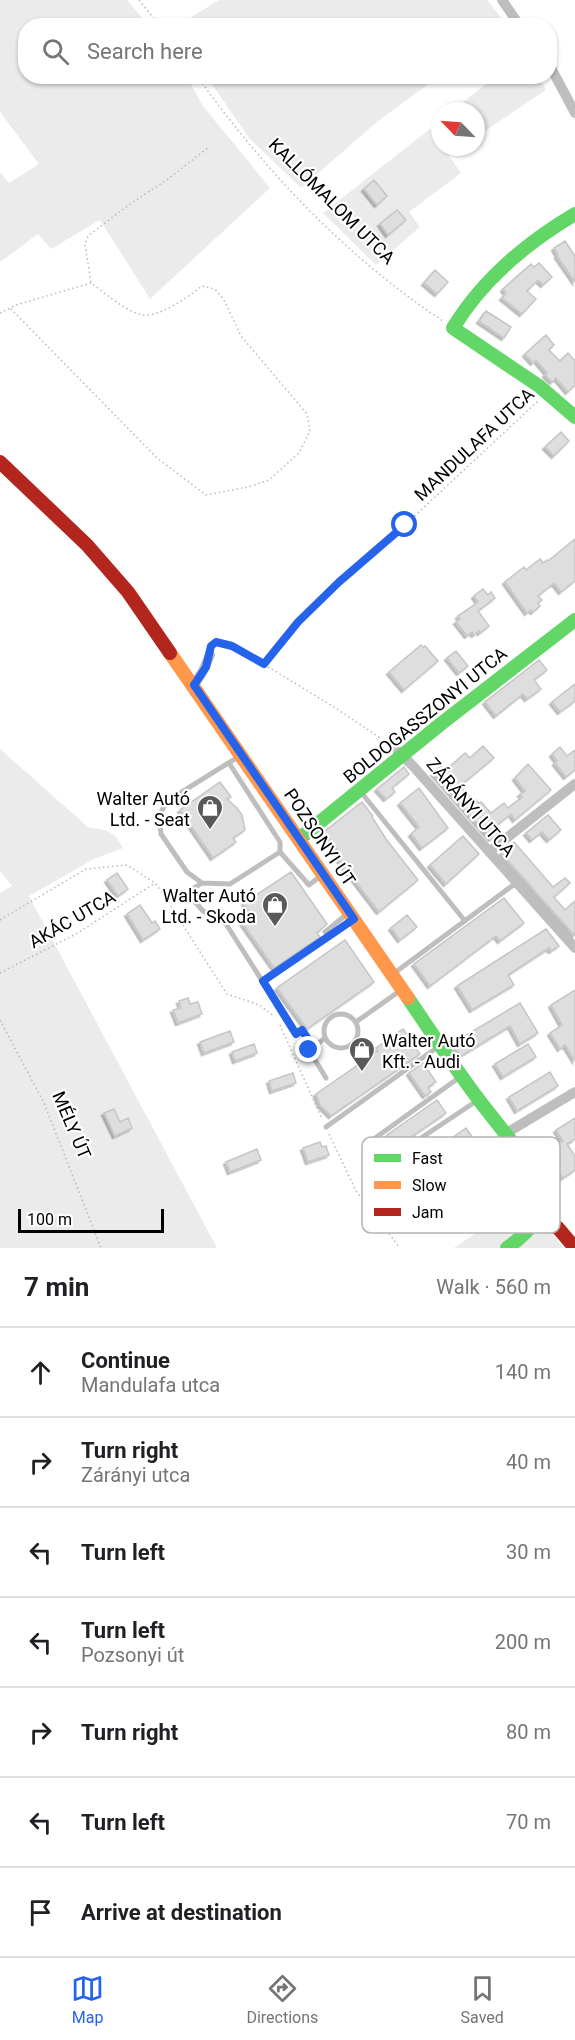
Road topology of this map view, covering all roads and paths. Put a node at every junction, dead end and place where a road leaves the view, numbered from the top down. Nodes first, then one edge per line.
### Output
1 (139, 0) edge
2 (502, 0) edge
3 (154, 18) edge
4 (514, 18) edge
5 (557, 81) edge
6 (203, 84) edge
7 (575, 114) edge
8 (209, 147) dead end
9 (575, 214) edge
10 (91, 283) junction
11 (10, 308) junction
12 (0, 313) edge
13 (453, 328) junction
14 (547, 393) junction
15 (575, 417) edge
16 (0, 462) edge
17 (575, 620) edge
18 (210, 655) joint
19 (264, 664) junction
20 (194, 685) junction
21 (399, 752) junction
22 (242, 755) junction
23 (229, 763) junction
24 (575, 784) edge
25 (360, 791) junction
26 (299, 839) junction
27 (280, 852) junction
28 (489, 852) junction
29 (323, 874) junction
30 (155, 883) junction
31 (202, 883) junction
32 (516, 883) junction
33 (352, 915) junction
34 (0, 920) edge
35 (465, 921) junction
36 (325, 932) dead end
37 (575, 947) edge
38 (0, 974) edge
39 (392, 975) junction
40 (263, 981) junction
41 (402, 990) junction
42 (0, 1020) edge
43 (356, 1022) junction
44 (325, 1038) junction
45 (440, 1045) junction
46 (313, 1047) junction
47 (461, 1076) junction
48 (326, 1078) dead end
49 (575, 1092) edge
50 (478, 1100) junction
51 (326, 1127) junction
52 (505, 1134) junction
53 (377, 1137) edge
54 (422, 1137) edge
55 (507, 1137) edge
56 (362, 1199) edge
57 (560, 1230) edge
58 (388, 1233) edge
59 (526, 1233) edge
60 (101, 1248) edge
61 (400, 1248) edge
62 (507, 1248) edge
63 (575, 1248) edge

1 - 3 path
2 - 4 street
5 - 7 street
6 - 13 path, KALLÓMALOM UTCA
8 - 10 path
9 - 13 main road
10 - 11 path
10 - 11 path
11 - 12 path
13 - 14 main road
14 - 15 main road
14 - 19 path, MANDULAFA UTCA
16 - 20 main road, POZSONYI ÚT
17 - 21 main road, BOLDOGASSZONYI UTCA
18 - 19 path
18 - 20 street
19 - 21 path
20 - 22 main road, POZSONYI ÚT
21 - 25 main road, BOLDOGASSZONYI UTCA
21 - 28 street, ZÁRÁNYI UTCA
22 - 23 lane
22 - 26 main road, POZSONYI ÚT
23 - 27 lane
23 - 31 lane
24 - 28 street
25 - 26 main road, BOLDOGASSZONYI UTCA
25 - 35 lane
26 - 29 main road, POZSONYI ÚT
27 - 29 lane
27 - 31 lane
28 - 32 street, ZÁRÁNYI UTCA
29 - 33 main road, POZSONYI ÚT
30 - 34 path
30 - 38 path, AKÁC UTCA
30 - 51 path
31 - 40 lane
32 - 35 lane
32 - 37 street, ZÁRÁNYI UTCA
33 - 36 lane
33 - 39 main road, POZSONYI ÚT
33 - 40 lane
35 - 39 lane
39 - 41 main road, POZSONYI ÚT
40 - 46 lane
41 - 43 lane
41 - 45 main road, POZSONYI ÚT
42 - 60 path, MÉLY ÚT
43 - 44 lane
43 - 44 lane
44 - 46 lane
45 - 47 main road, POZSONYI ÚT
45 - 51 lane
46 - 48 lane
47 - 50 main road, POZSONYI ÚT
47 - 53 lane
49 - 52 street
50 - 52 main road, POZSONYI ÚT
50 - 54 lane
51 - 56 path
52 - 55 main road, POZSONYI ÚT
57 - 63 main road
58 - 61 path
59 - 62 main road

